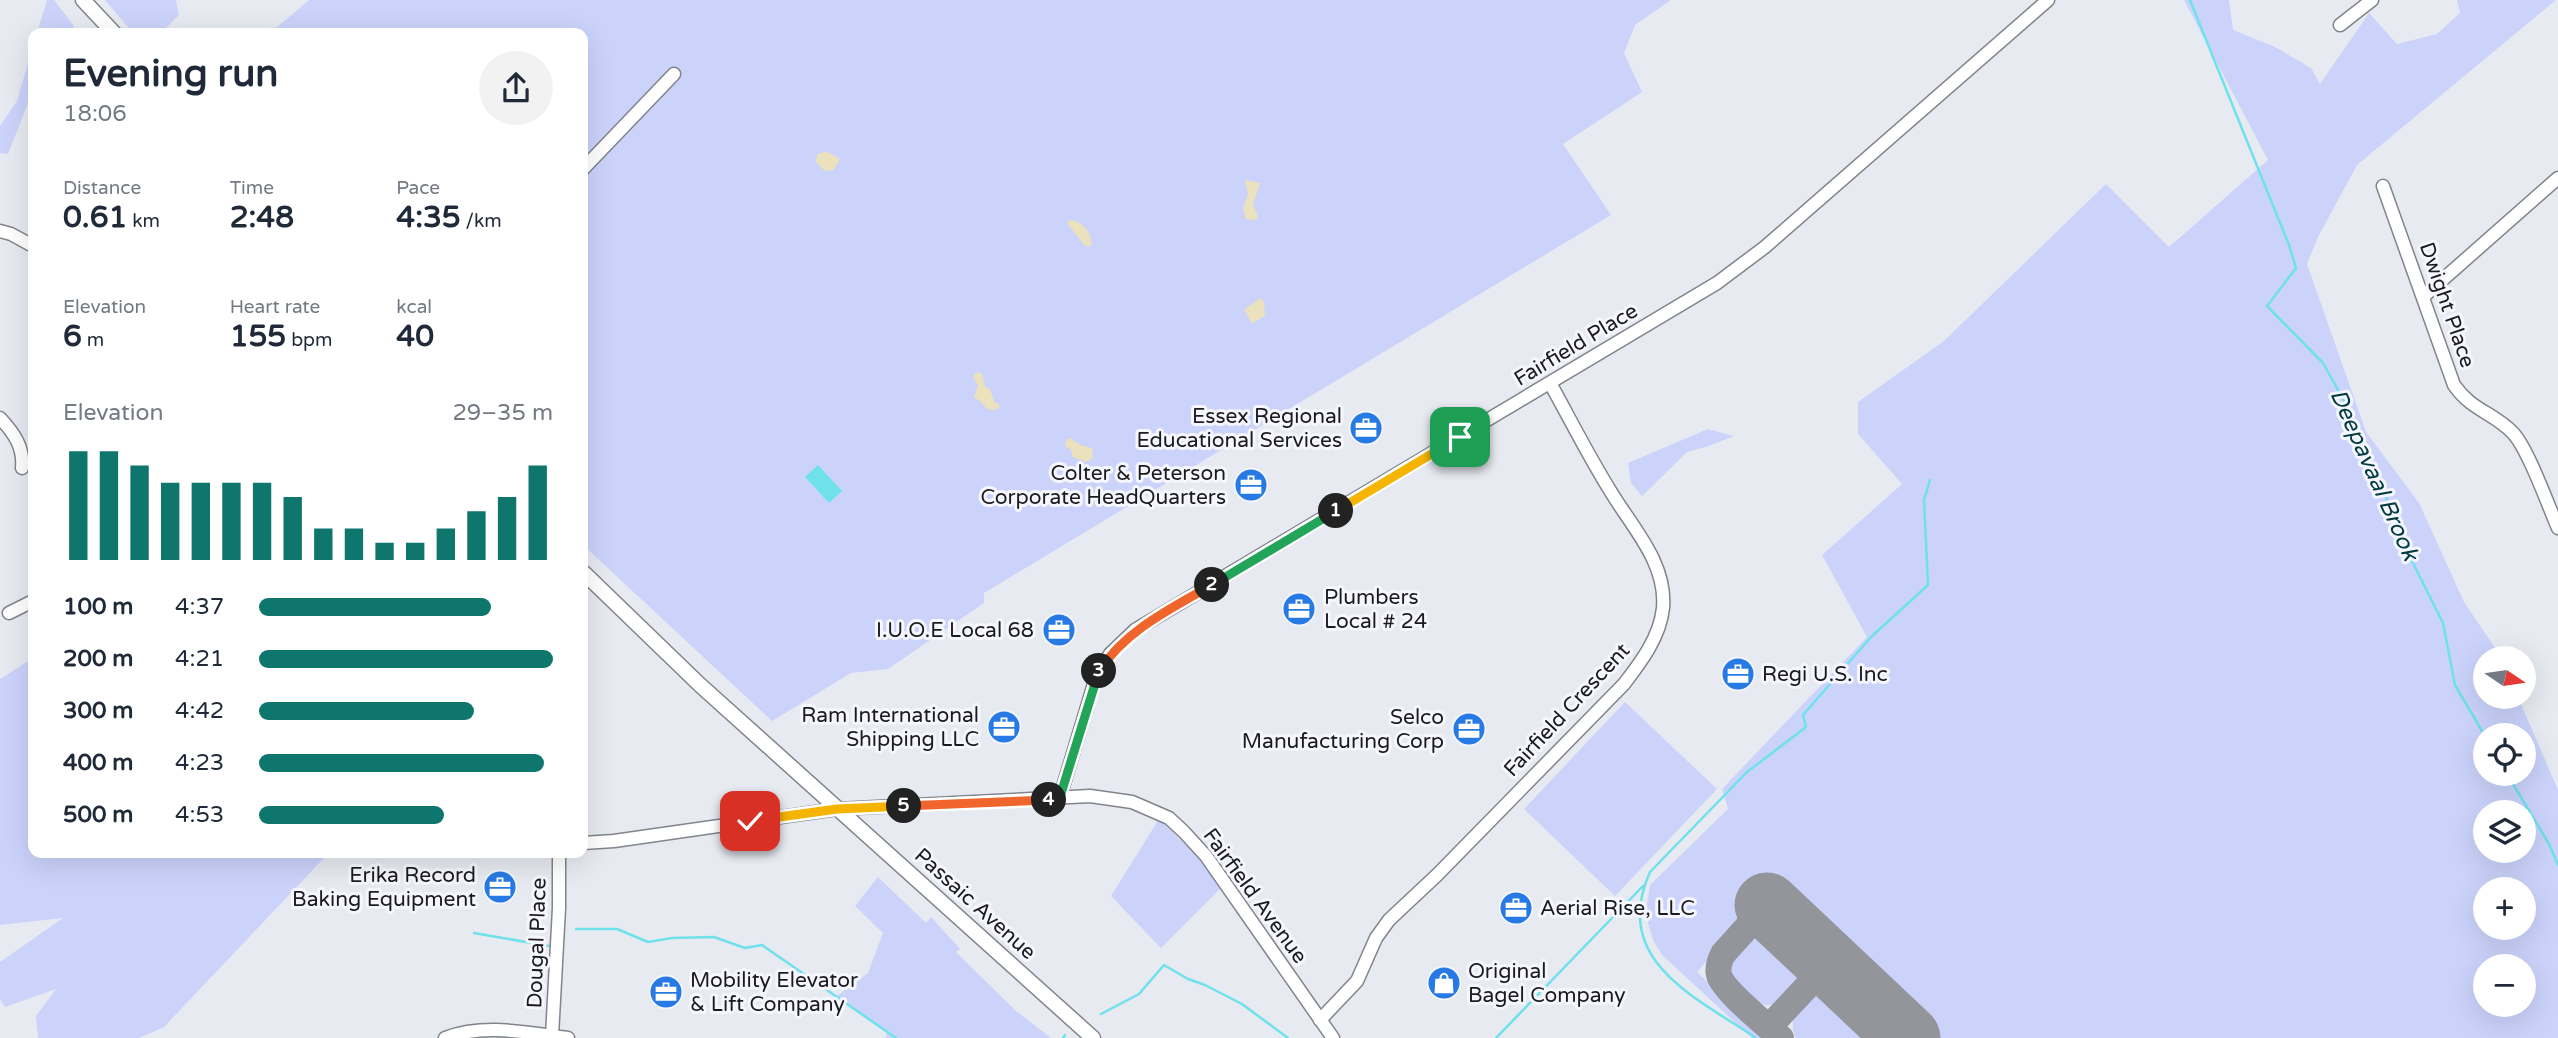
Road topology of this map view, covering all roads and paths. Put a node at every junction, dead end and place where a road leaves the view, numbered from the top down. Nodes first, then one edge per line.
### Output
1 (83, 0) edge
2 (2048, 0) edge
3 (2372, 1) edge
4 (2340, 25) dead end
5 (109, 28) edge
6 (674, 74) dead end
7 (588, 164) edge
8 (2558, 178) edge
9 (2383, 186) dead end
10 (0, 231) edge
11 (28, 242) edge
12 (2424, 296) junction
13 (1550, 383) junction
14 (0, 418) edge
15 (22, 468) dead end
16 (2558, 528) edge
17 (588, 577) edge
18 (28, 604) edge
19 (9, 613) dead end
20 (1059, 800) junction
21 (837, 809) junction
22 (588, 843) edge
23 (559, 858) edge
24 (1320, 1020) junction
25 (552, 1036) junction
26 (445, 1038) edge
27 (568, 1038) edge
28 (1093, 1038) edge
29 (1333, 1038) edge

1 - 5 main road
2 - 13 street, Fairfield Place
3 - 4 street
6 - 7 street
8 - 12 street
9 - 12 street, Dwight Place
10 - 11 street
12 - 16 street, Dwight Place
13 - 20 street, Fairfield Place
13 - 24 street, Fairfield Crescent
14 - 15 street
17 - 21 main road, Passaic Avenue
18 - 19 street
20 - 21 street, Fairfield Avenue
20 - 24 street, Fairfield Avenue
21 - 22 street, Fairfield Avenue
21 - 28 main road, Passaic Avenue
23 - 25 street, Dougal Place
24 - 29 street, Fairfield Avenue
25 - 26 street
25 - 27 street

